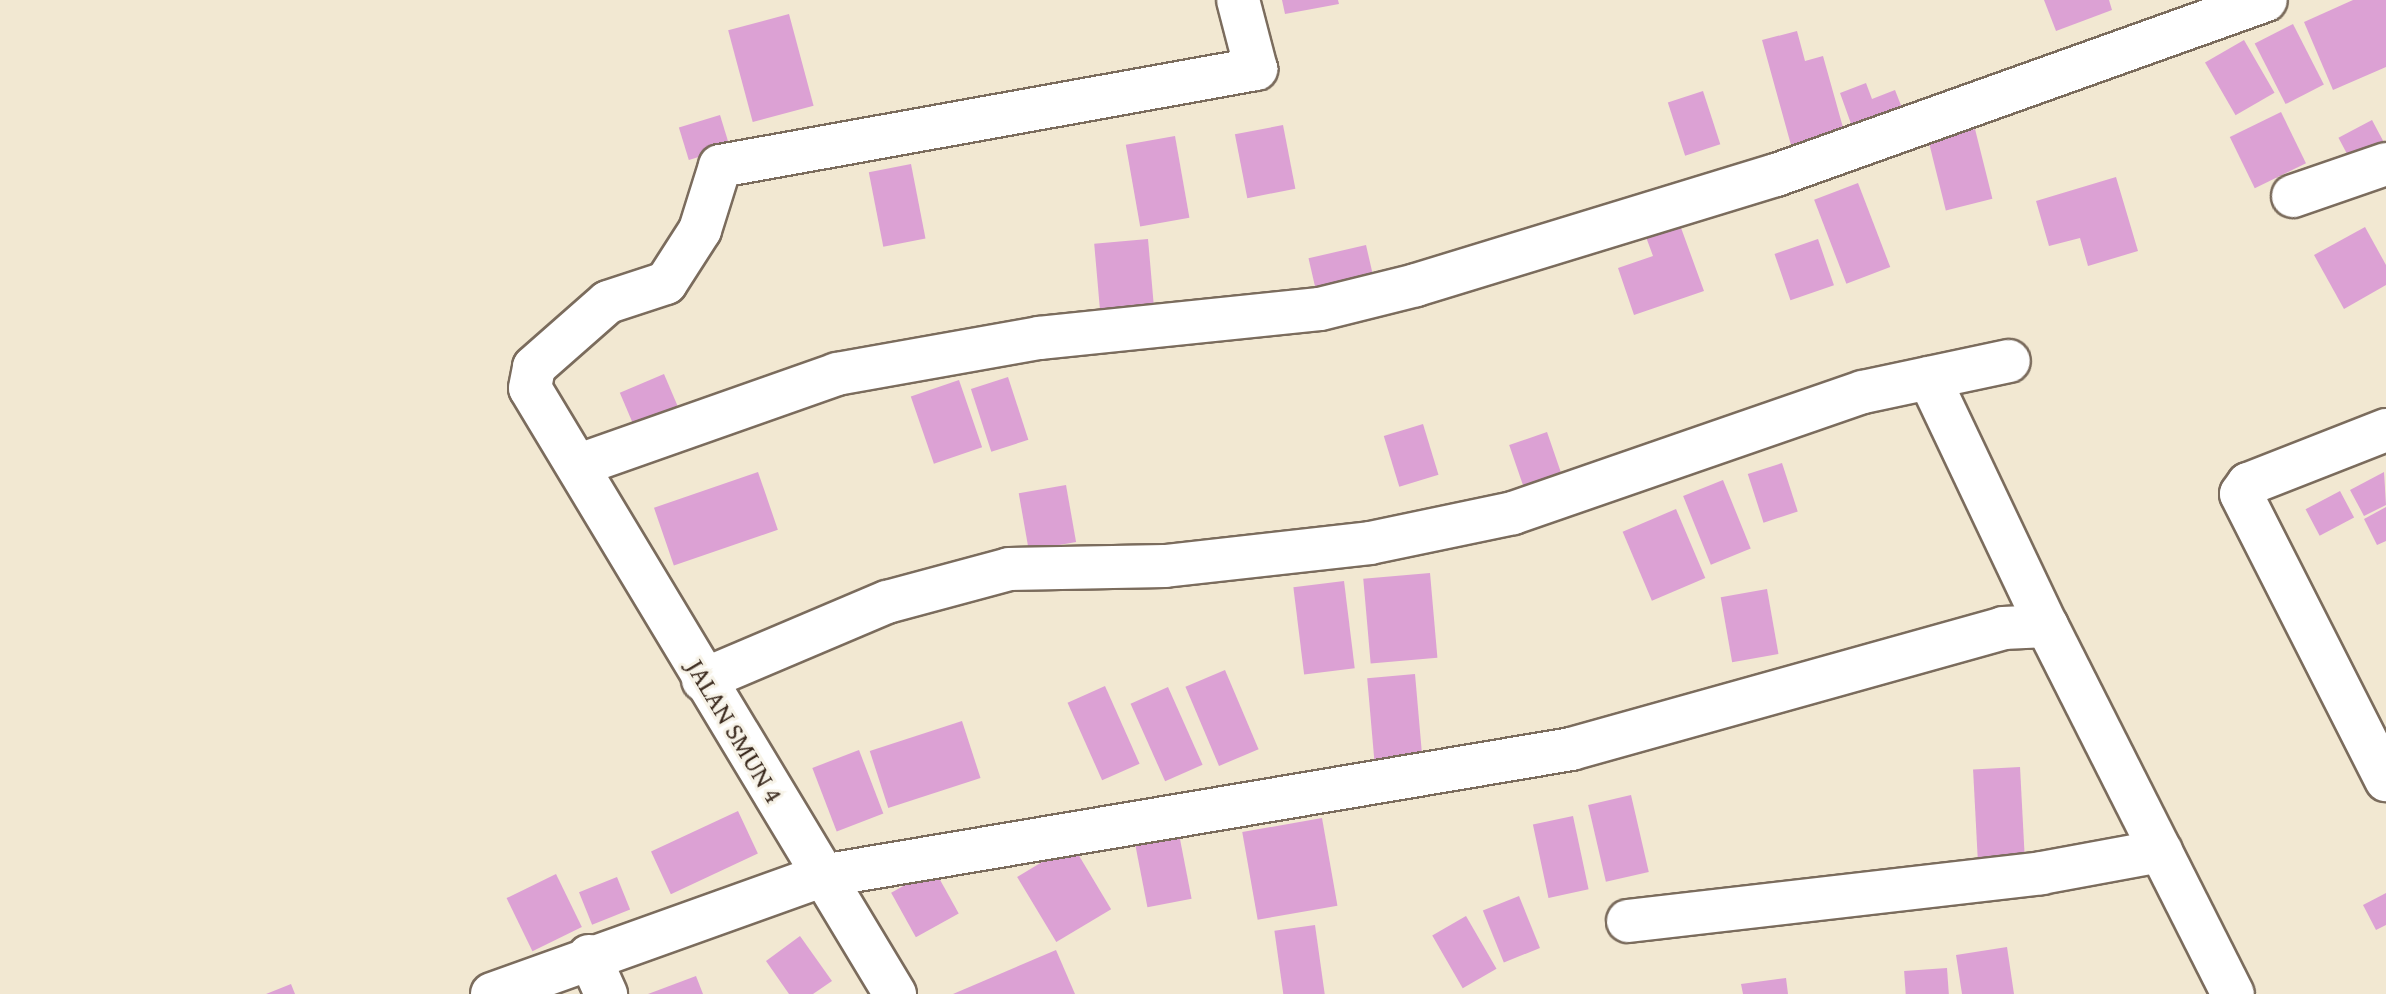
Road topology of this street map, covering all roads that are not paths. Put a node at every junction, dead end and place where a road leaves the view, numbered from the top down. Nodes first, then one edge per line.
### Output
1 (1238, 0) edge
2 (2266, 0) edge
3 (2386, 164) edge
4 (2293, 196) dead end
5 (2009, 361) dead end
6 (1929, 378) junction
7 (2386, 430) edge
8 (579, 465) junction
9 (2047, 626) junction
10 (703, 680) junction
11 (2386, 780) edge
12 (2161, 851) junction
13 (822, 876) junction
14 (1628, 921) dead end
15 (589, 956) junction
16 (492, 994) edge
17 (606, 994) edge
18 (895, 994) edge
19 (2233, 994) edge

1 - 8 street, JALAN SMUN 4
2 - 8 street
3 - 4 street
5 - 6 street
6 - 9 street
6 - 10 street
7 - 11 street
8 - 10 street, JALAN SMUN 4
9 - 12 street
9 - 13 street
10 - 13 street, JALAN SMUN 4
12 - 14 street
12 - 19 street
13 - 15 street
13 - 18 street, JALAN SMUN 4
15 - 16 street
15 - 17 street

